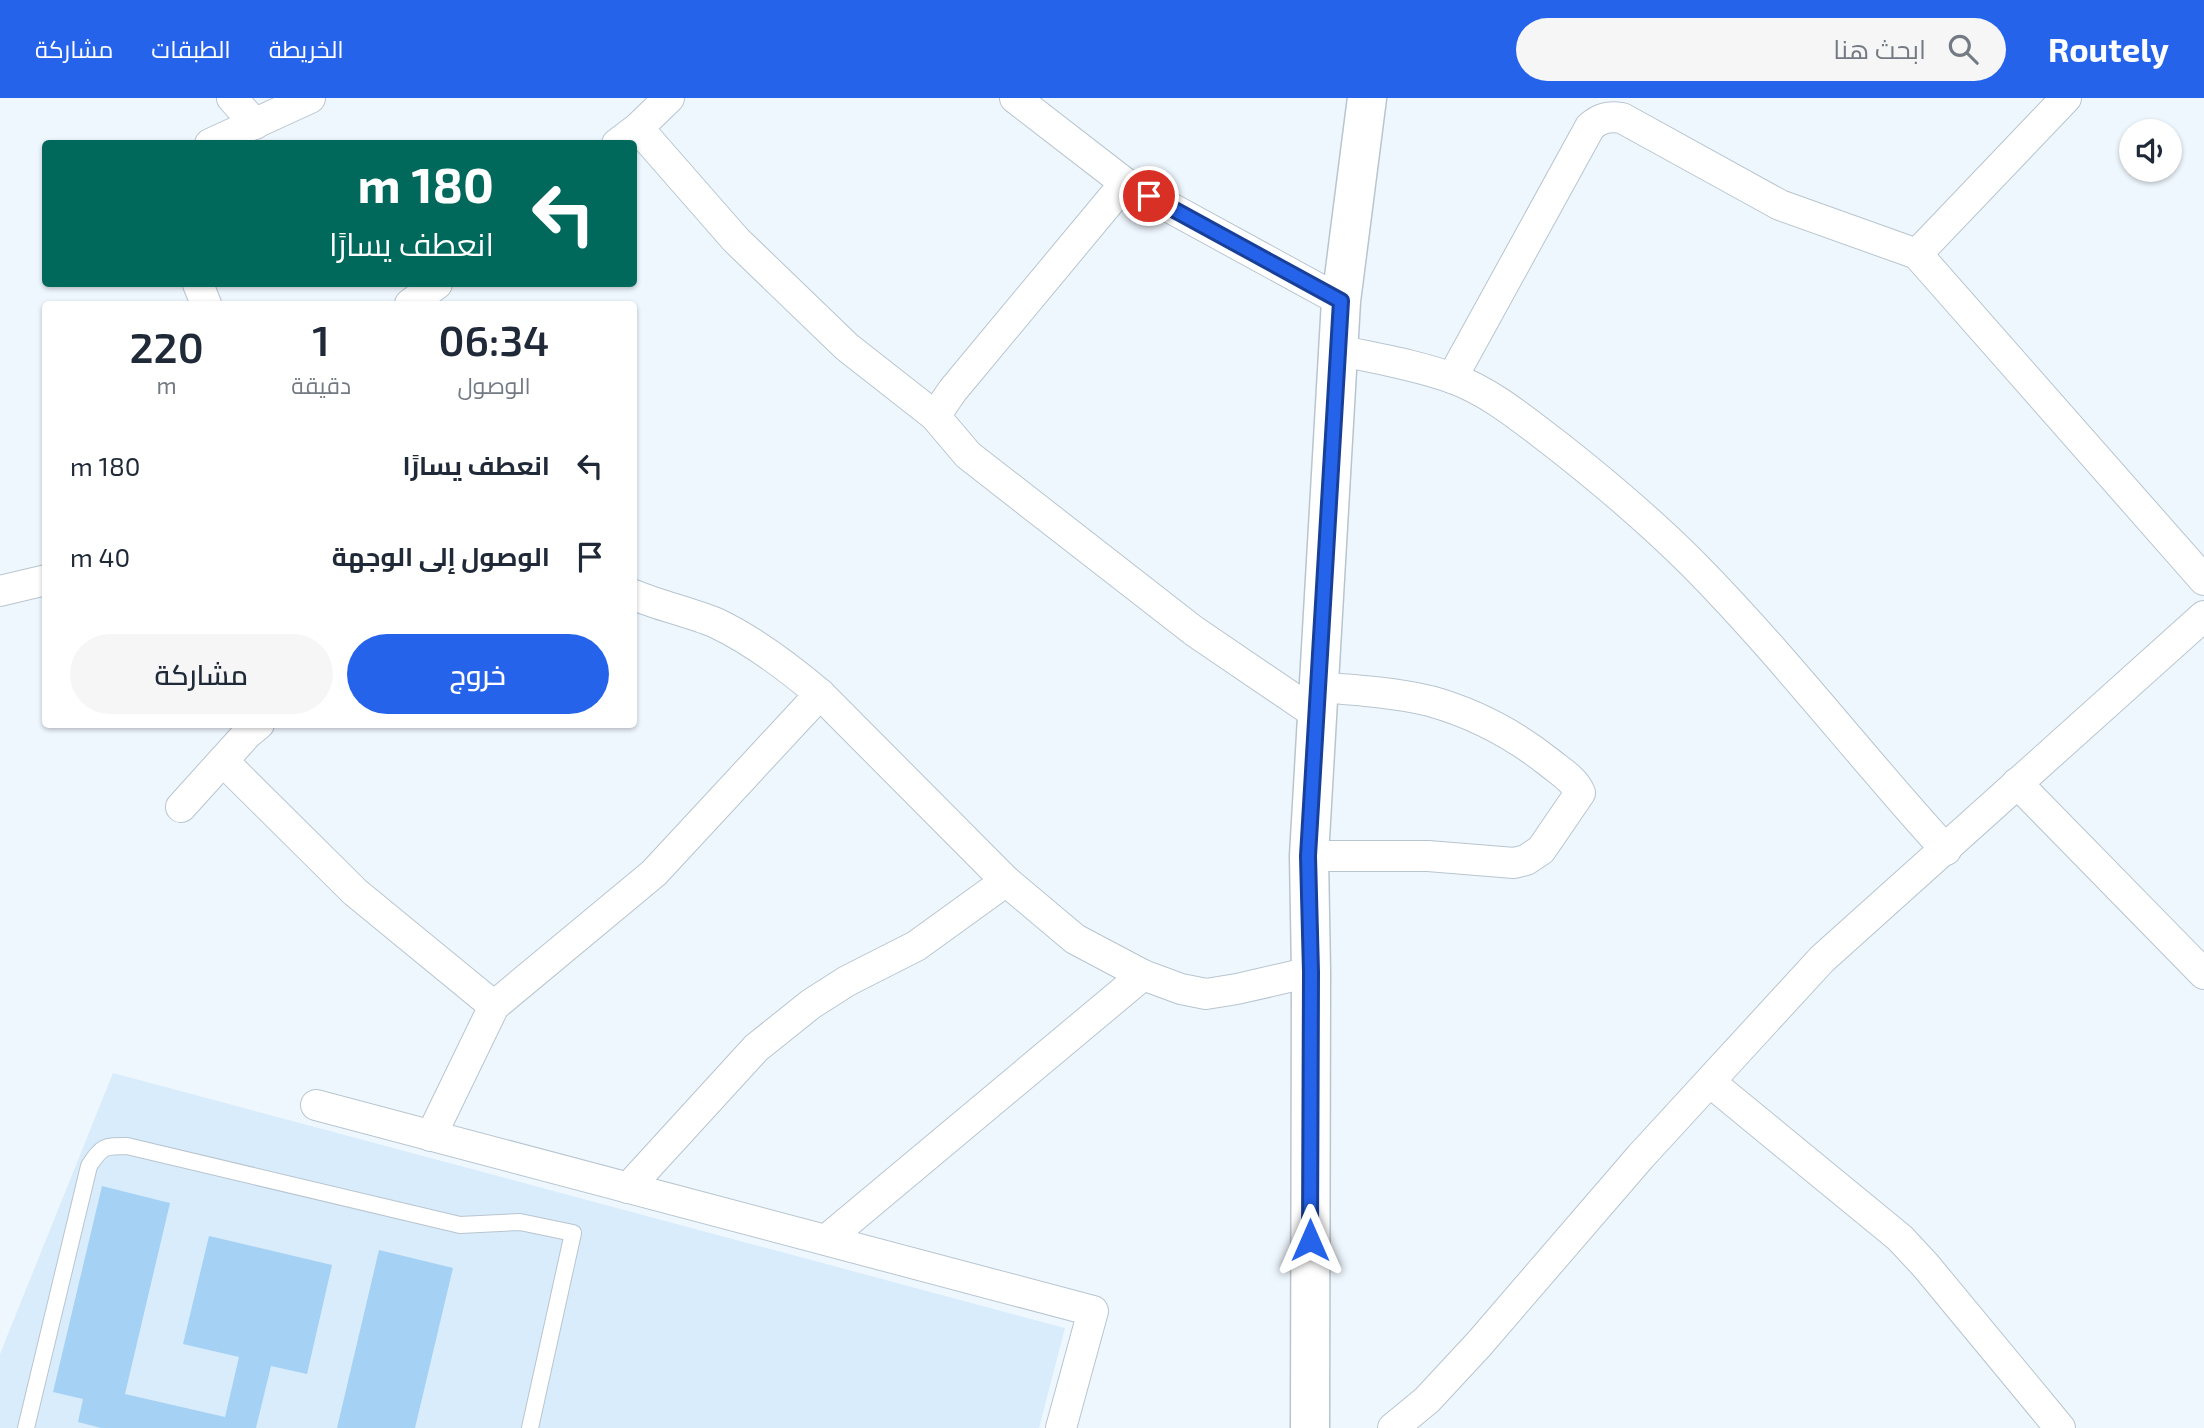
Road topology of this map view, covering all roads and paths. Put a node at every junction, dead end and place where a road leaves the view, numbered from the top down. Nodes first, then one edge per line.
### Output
1 (232, 98) edge
2 (310, 98) edge
3 (669, 98) edge
4 (1015, 98) edge
5 (1367, 98) edge
6 (2066, 98) edge
7 (255, 124) junction
8 (627, 136) edge
9 (219, 140) edge
10 (637, 146) edge
11 (1125, 183) junction
12 (1917, 254) junction
13 (433, 287) edge
14 (414, 301) edge
15 (1341, 301) junction
16 (1338, 350) junction
17 (1452, 378) junction
18 (935, 416) junction
19 (2204, 580) edge
20 (42, 581) edge
21 (0, 591) edge
22 (637, 596) edge
23 (2204, 616) edge
24 (820, 694) junction
25 (1317, 701) junction
26 (254, 728) edge
27 (223, 761) junction
28 (2017, 783) junction
29 (181, 807) dead end
30 (1946, 850) junction
31 (1308, 856) junction
32 (1006, 881) junction
33 (1311, 972) junction
34 (2204, 974) edge
35 (1143, 975) junction
36 (494, 1006) junction
37 (1710, 1082) junction
38 (316, 1105) dead end
39 (431, 1136) junction
40 (628, 1188) junction
41 (826, 1240) junction
42 (26, 1428) edge
43 (530, 1428) edge
44 (1061, 1428) edge
45 (1310, 1428) edge
46 (1393, 1428) edge
47 (2060, 1428) edge

1 - 7 street
2 - 7 street
3 - 8 street
4 - 11 street
5 - 15 street
6 - 12 street
7 - 9 street
10 - 18 street
11 - 15 street
11 - 18 street
12 - 17 street
12 - 19 street
13 - 14 street
15 - 16 street
16 - 17 street
16 - 25 street
17 - 30 street
18 - 25 street
20 - 21 street
22 - 24 street
23 - 28 street
24 - 32 street
24 - 36 street
25 - 31 street
25 - 31 street
26 - 27 street
27 - 29 street
27 - 36 street
28 - 30 street
28 - 34 street
30 - 37 street
31 - 33 street
32 - 35 street
32 - 40 street
33 - 35 street
33 - 45 street
35 - 41 street
36 - 39 street
37 - 46 street
37 - 47 street
38 - 39 street
39 - 40 street
40 - 41 street
41 - 44 street
42 - 43 lane

